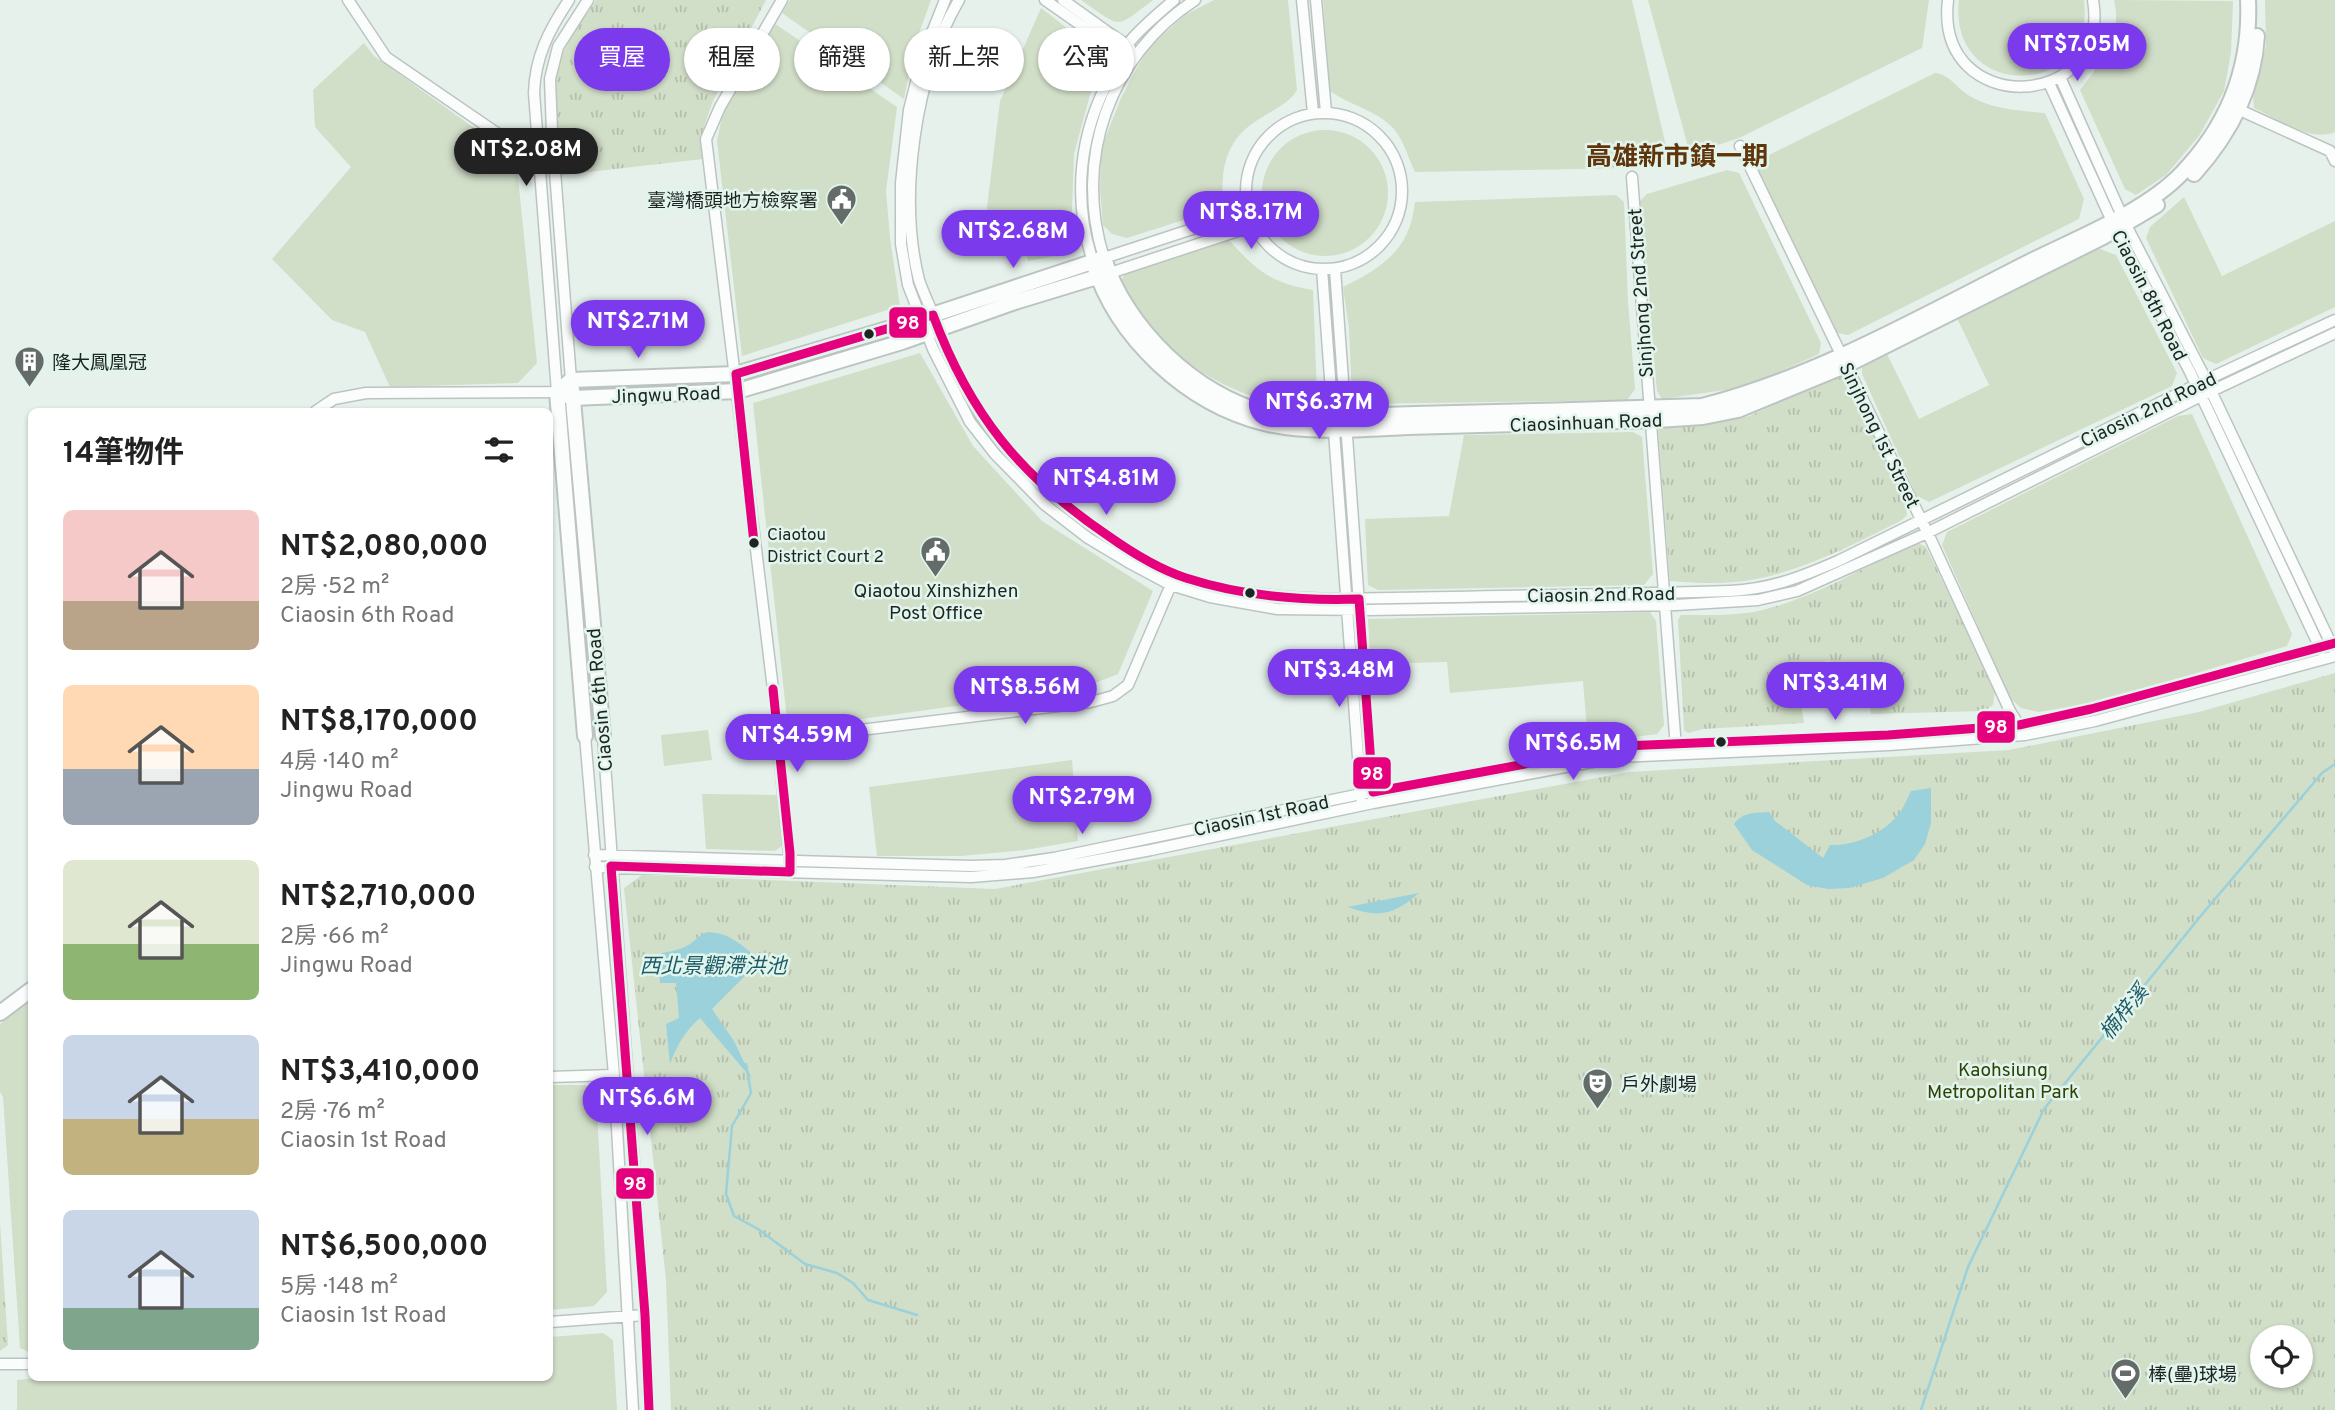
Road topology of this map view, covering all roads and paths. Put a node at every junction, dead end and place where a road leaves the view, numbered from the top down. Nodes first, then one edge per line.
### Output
1 (348, 0) edge
2 (569, 0) edge
3 (588, 0) edge
4 (782, 0) edge
5 (945, 0) edge
6 (959, 0) edge
7 (1045, 0) edge
8 (1063, 0) edge
9 (1174, 0) edge
10 (1195, 0) edge
11 (1302, 0) edge
12 (1316, 0) edge
13 (1948, 0) edge
14 (2093, 0) edge
15 (2248, 0) edge
16 (2258, 0) edge
17 (1089, 28) edge
18 (1097, 28) edge
19 (1134, 40) edge
20 (1134, 57) edge
21 (2060, 77) junction
22 (2049, 83) junction
23 (1103, 91) edge
24 (1117, 91) edge
25 (2234, 108) junction
26 (1326, 112) junction
27 (1313, 113) junction
28 (1740, 146) dead end
29 (2334, 153) edge
30 (554, 160) junction
31 (539, 162) junction
32 (1632, 177) dead end
33 (1247, 211) junction
34 (2119, 223) junction
35 (1253, 226) junction
36 (1098, 260) junction
37 (1335, 269) junction
38 (1322, 270) junction
39 (1103, 275) junction
40 (927, 317) junction
41 (2335, 320) edge
42 (932, 332) junction
43 (2335, 333) edge
44 (1844, 360) junction
45 (736, 374) junction
46 (571, 380) junction
47 (2206, 380) junction
48 (2195, 385) junction
49 (738, 391) junction
50 (2211, 391) junction
51 (558, 392) junction
52 (2201, 396) junction
53 (573, 398) junction
54 (320, 408) edge
55 (1650, 414) junction
56 (1340, 423) junction
57 (1922, 521) junction
58 (1927, 533) junction
59 (1176, 574) junction
60 (1171, 584) junction
61 (1663, 593) junction
62 (1359, 598) junction
63 (1346, 599) junction
64 (1665, 605) junction
65 (1360, 610) junction
66 (1347, 611) junction
67 (2319, 647) junction
68 (2332, 651) edge
69 (2019, 725) junction
70 (2025, 735) junction
71 (585, 736) joint
72 (603, 736) joint
73 (778, 740) junction
74 (1888, 740) junction
75 (1675, 744) junction
76 (1784, 744) junction
77 (1677, 755) junction
78 (1373, 792) junction
79 (1360, 794) junction
80 (1373, 803) junction
81 (1361, 806) junction
82 (594, 855) junction
83 (611, 861) junction
84 (790, 866) junction
85 (595, 867) junction
86 (28, 992) edge
87 (0, 1013) edge
88 (614, 1074) junction
89 (553, 1076) edge
90 (645, 1315) junction
91 (628, 1316) junction
92 (553, 1322) edge
93 (0, 1364) edge
94 (28, 1364) edge
95 (633, 1410) edge
96 (649, 1410) edge

1 - 31 street
2 - 31 street, Ciaosin 6th Road
3 - 30 street, Ciaosin 6th Road
4 - 45 street
5 - 40 street
6 - 40 street
7 - 17 street
8 - 18 street
9 - 19 street, Ciaosinhuan Road
10 - 20 street, Ciaosinhuan Road
11 - 27 street
12 - 26 street
13 - 22 street
14 - 21 street
15 - 25 street, Ciaosinhuan Road
16 - 25 street, Ciaosinhuan Road
21 - 22 street
21 - 34 street, Ciaosin 8th Road
22 - 34 street, Ciaosin 8th Road
23 - 36 street, Ciaosinhuan Road
24 - 36 street, Ciaosinhuan Road
25 - 29 street
25 - 34 street, Ciaosinhuan Road
26 - 27 street
26 - 37 street
27 - 33 street
28 - 44 street, Sinjhong 1st Street
30 - 31 street
30 - 46 street, Ciaosin 6th Road
31 - 51 street, Ciaosin 6th Road
32 - 55 street, Sinjhong 2nd Street
33 - 35 street
33 - 36 street, Jingwu Road
34 - 44 street, Ciaosinhuan Road
34 - 47 street, Ciaosin 8th Road
34 - 48 street, Ciaosin 8th Road
35 - 38 street
35 - 39 street, Jingwu Road
36 - 39 street, Ciaosinhuan Road
36 - 40 street, Jingwu Road
37 - 38 street
37 - 56 street
38 - 56 street
39 - 42 street, Jingwu Road
39 - 56 street, Ciaosinhuan Road
40 - 42 street, Ciaosin 2nd Road
40 - 45 street, Jingwu Road
41 - 47 street, Ciaosin 2nd Road
42 - 49 street, Jingwu Road
42 - 59 street, Ciaosin 2nd Road
42 - 60 street, Ciaosin 2nd Road
43 - 50 street, Ciaosin 2nd Road
44 - 55 street, Ciaosinhuan Road
44 - 57 street, Sinjhong 1st Street
45 - 46 street, Jingwu Road
45 - 49 street
46 - 51 street
46 - 53 street, Ciaosin 6th Road
47 - 48 street, Ciaosin 2nd Road
47 - 50 street, Ciaosin 8th Road
48 - 52 street, Ciaosin 8th Road
48 - 57 street, Ciaosin 2nd Road
49 - 53 street, Jingwu Road
49 - 73 street
50 - 52 street, Ciaosin 2nd Road
50 - 68 street, Ciaosin 8th Road
51 - 53 street, Jingwu Road
51 - 54 street, Jingwu Road
51 - 71 street, Ciaosin 6th Road
52 - 58 street, Ciaosin 2nd Road
52 - 67 street, Ciaosin 8th Road
53 - 72 street, Ciaosin 6th Road
55 - 56 street, Ciaosinhuan Road
55 - 61 street, Sinjhong 2nd Street
56 - 62 street
56 - 63 street
57 - 58 street, Sinjhong 1st Street
57 - 61 street, Ciaosin 2nd Road
58 - 64 street, Ciaosin 2nd Road
58 - 69 street, Sinjhong 1st Street
59 - 60 street
59 - 63 street, Ciaosin 2nd Road
60 - 66 street, Ciaosin 2nd Road
60 - 73 street
61 - 62 street, Ciaosin 2nd Road
61 - 64 street, Sinjhong 2nd Street
62 - 63 street, Ciaosin 2nd Road
62 - 65 street
63 - 66 street
64 - 65 street, Ciaosin 2nd Road
64 - 75 street, Sinjhong 2nd Street
65 - 66 street, Ciaosin 2nd Road
65 - 78 street
66 - 79 street
67 - 68 street, Ciaosin 1st Road
67 - 69 street, Ciaosin 1st Road
68 - 70 street, Ciaosin 1st Road
69 - 70 street, Sinjhong 1st Street
69 - 74 street, Ciaosin 1st Road
70 - 74 street, Ciaosin 1st Road
71 - 82 street, Ciaosin 6th Road
72 - 83 street, Ciaosin 6th Road
73 - 84 street
74 - 76 street, Ciaosin 1st Road
75 - 76 street, Ciaosin 1st Road
75 - 77 street, Sinjhong 2nd Street
75 - 78 street, Ciaosin 1st Road
76 - 77 street, Ciaosin 1st Road
77 - 80 street, Ciaosin 1st Road
78 - 79 street, Ciaosin 1st Road
78 - 80 street
79 - 81 street
79 - 84 street, Ciaosin 1st Road
80 - 81 street, Ciaosin 1st Road
81 - 84 street, Ciaosin 1st Road
82 - 83 street, Ciaosin 1st Road
82 - 85 street, Ciaosin 6th Road
83 - 84 street, Ciaosin 1st Road
83 - 85 street, Ciaosin 1st Road
83 - 90 street, Ciaosin 6th Road
85 - 88 street, Ciaosin 6th Road
86 - 87 street
88 - 89 street
88 - 91 street, Ciaosin 6th Road
90 - 91 street
90 - 96 street, Ciaosin 6th Road
91 - 92 street
91 - 95 street, Ciaosin 6th Road
93 - 94 street

